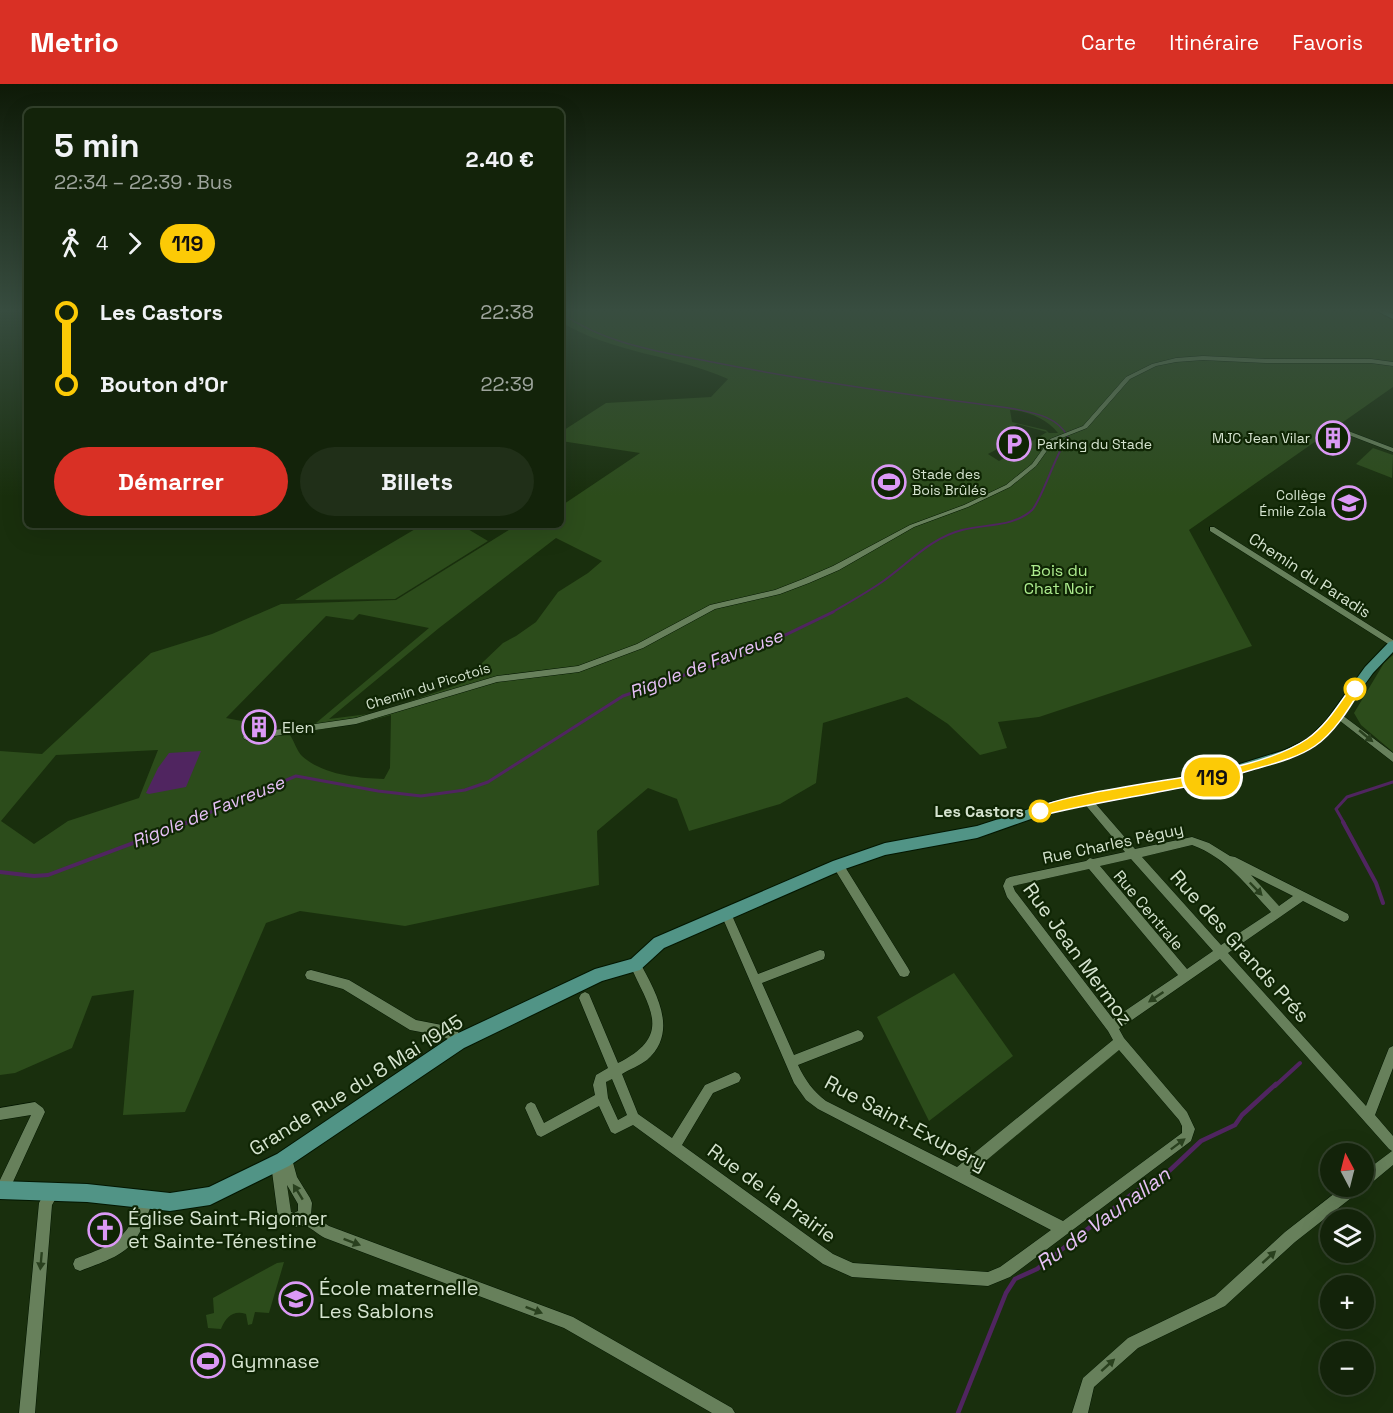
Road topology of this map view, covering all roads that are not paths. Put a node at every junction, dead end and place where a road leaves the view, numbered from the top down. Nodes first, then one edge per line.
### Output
1 (1140, 372) edge
2 (1335, 428) dead end
3 (1393, 450) edge
4 (1212, 529) dead end
5 (1393, 644) edge
6 (1338, 715) junction
7 (247, 737) dead end
8 (1393, 758) edge
9 (1086, 799) junction
10 (1132, 854) junction
11 (1225, 857) junction
12 (1090, 862) junction
13 (838, 865) junction
14 (1008, 886) joint
15 (1302, 896) junction
16 (1279, 912) junction
17 (726, 914) junction
18 (1344, 917) dead end
19 (1221, 952) junction
20 (820, 955) dead end
21 (635, 965) junction
22 (904, 972) dead end
23 (311, 975) dead end
24 (1186, 977) junction
25 (756, 980) junction
26 (585, 998) dead end
27 (1112, 1027) junction
28 (858, 1036) dead end
29 (458, 1042) junction
30 (1120, 1042) junction
31 (1393, 1052) edge
32 (792, 1062) junction
33 (615, 1071) junction
34 (735, 1078) dead end
35 (602, 1098) junction
36 (531, 1108) dead end
37 (0, 1114) edge
38 (1368, 1117) junction
39 (634, 1118) junction
40 (1393, 1145) edge
41 (674, 1147) junction
42 (1393, 1157) edge
43 (280, 1162) junction
44 (1374, 1172) edge
45 (959, 1174) junction
46 (1, 1190) edge
47 (53, 1191) junction
48 (1341, 1197) edge
49 (146, 1200) junction
50 (300, 1218) junction
51 (1064, 1229) junction
52 (80, 1264) dead end
53 (27, 1413) edge
54 (727, 1413) edge
55 (1080, 1413) edge

1 - 7 street, Chemin du Picotois
2 - 3 street
4 - 5 street, Chemin du Paradis
5 - 6 main road, Grande Rue du 8 Mai 1945
6 -> 8 street
6 - 9 main road, Grande Rue du 8 Mai 1945
9 - 10 street, Rue des Grands Prés
9 - 13 main road, Grande Rue du 8 Mai 1945
10 - 11 street, Rue Charles Péguy
10 - 12 street, Rue Charles Péguy
10 - 19 street, Rue des Grands Prés
11 - 15 street, Rue Charles Péguy
11 -> 16 street, Rue Charles Péguy
12 - 14 street, Rue Charles Péguy
12 - 24 street, Rue Centrale
13 - 17 main road, Grande Rue du 8 Mai 1945
13 - 22 street
14 - 27 street, Rue Jean Mermoz
15 - 16 street
15 - 18 street, Rue Charles Péguy
16 - 19 street
17 - 21 main road, Grande Rue du 8 Mai 1945
17 - 25 street, Rue Saint-Exupéry
19 - 24 street
19 - 38 street, Rue des Grands Prés
20 - 25 street
21 - 29 main road, Grande Rue du 8 Mai 1945
21 - 33 street
23 - 29 street
24 -> 27 street
25 - 32 street, Rue Saint-Exupéry
26 - 33 street
27 - 30 street, Rue Jean Mermoz
28 - 32 street
29 - 43 main road, Grande Rue du 8 Mai 1945
30 - 45 street
51 -> 30 street, Rue Jean Mermoz
31 - 38 street
32 - 45 street, Rue Saint-Exupéry
33 - 35 street
33 - 39 street
34 - 41 street
35 - 36 street
35 - 39 street
37 - 46 street
38 - 40 street, Rue des Grands Prés
39 - 41 street, Rue de la Prairie
41 - 51 street, Rue de la Prairie
42 - 44 street
43 - 49 main road, Grande Rue du 8 Mai 1945
50 -> 43 street
43 - 50 street
45 - 51 street, Rue Saint-Exupéry
46 - 47 main road, Grande Rue du 8 Mai 1945
47 - 49 main road, Grande Rue du 8 Mai 1945
47 -> 53 street
55 -> 48 street
49 - 52 street
50 -> 54 street

